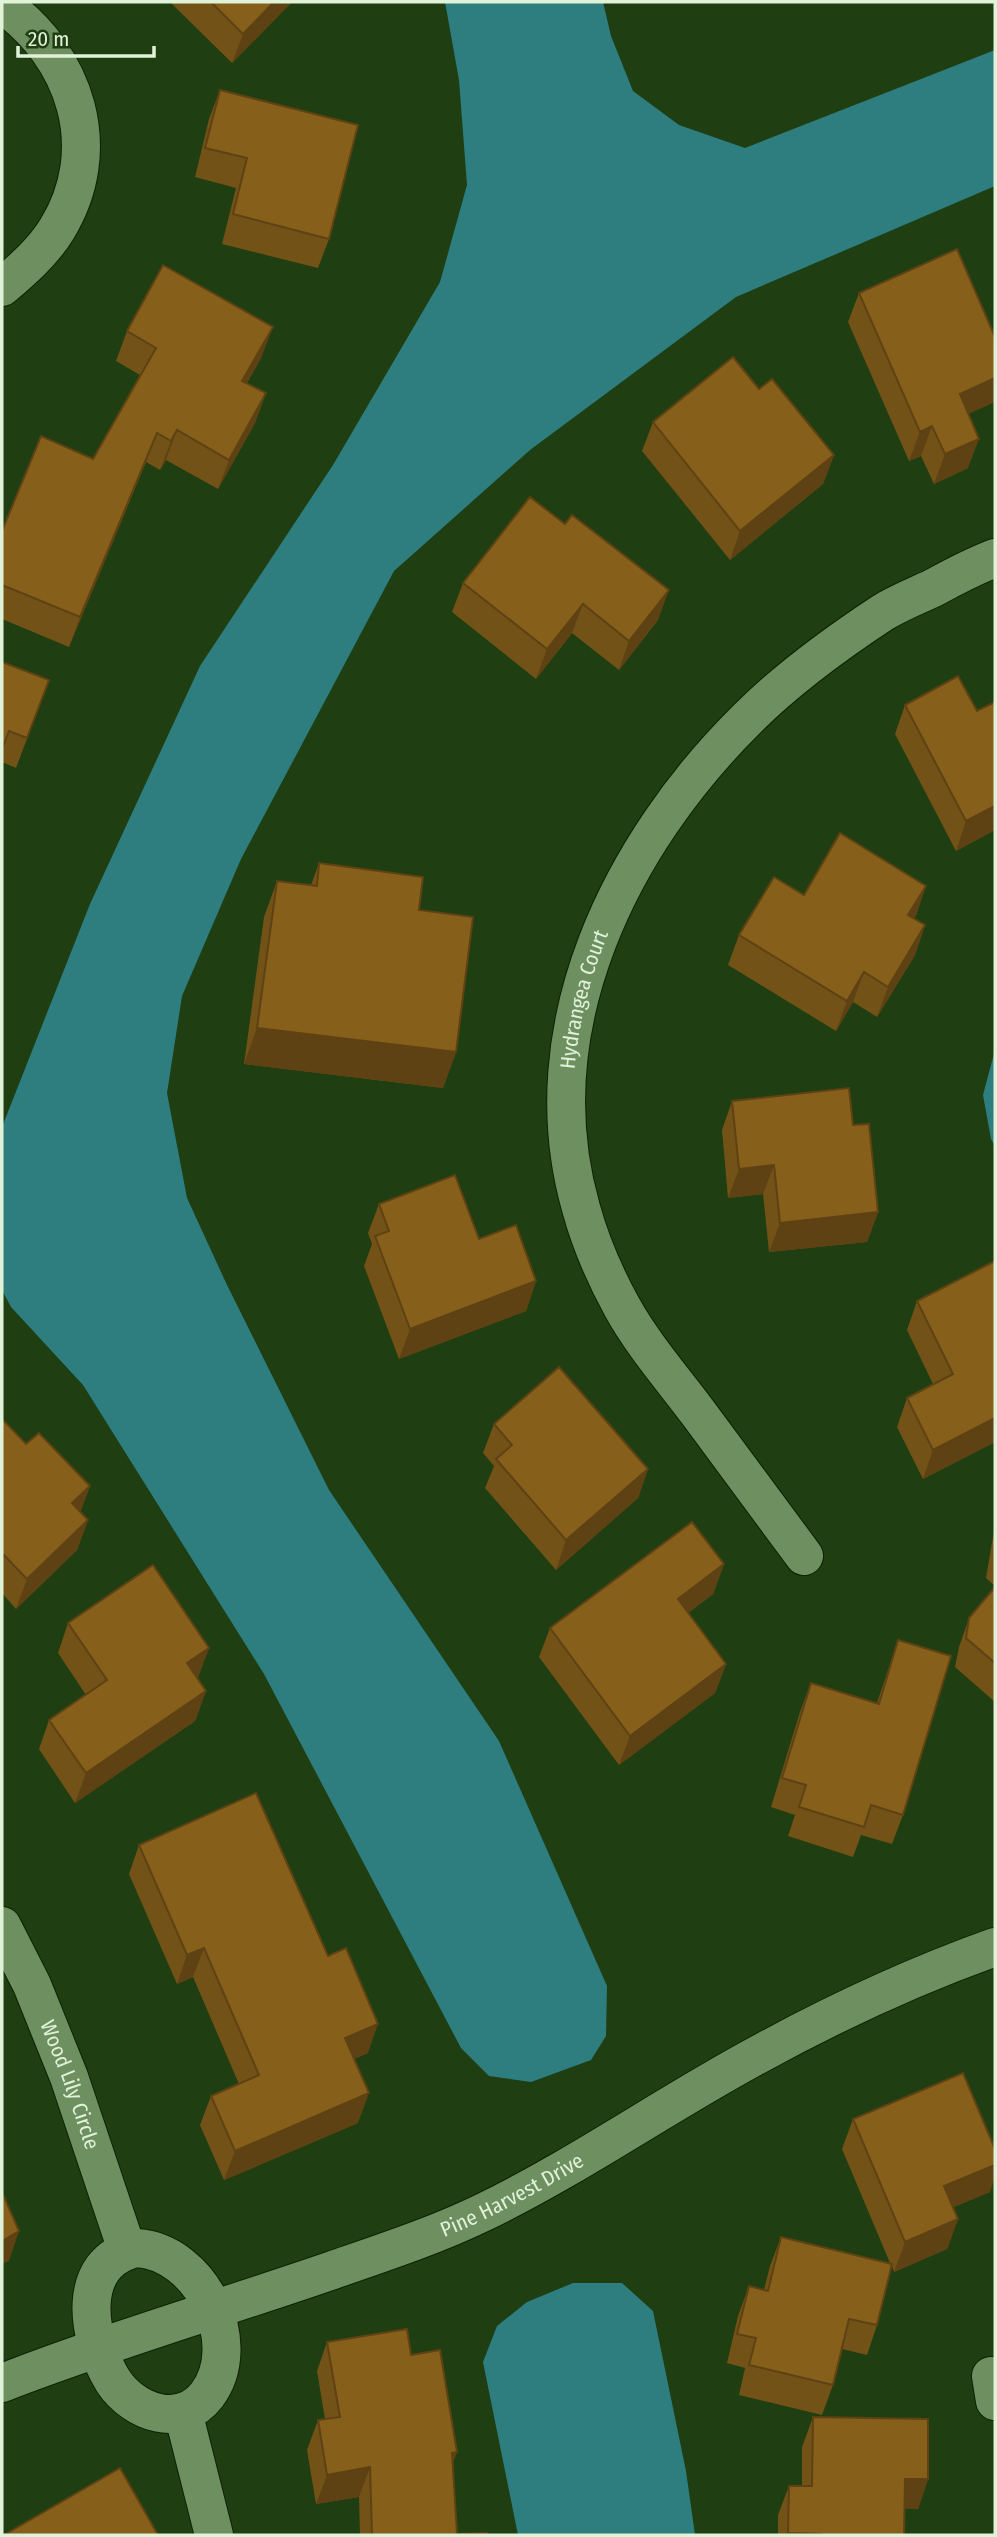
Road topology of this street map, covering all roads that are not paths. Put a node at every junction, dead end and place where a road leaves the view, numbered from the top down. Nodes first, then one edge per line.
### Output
1 (2, 4) edge
2 (2, 287) edge
3 (995, 558) edge
4 (804, 1556) dead end
5 (2, 1926) edge
6 (995, 1947) edge
7 (127, 2250) junction
8 (213, 2311) junction
9 (99, 2348) junction
10 (2, 2383) edge
11 (183, 2412) junction
12 (214, 2535) edge

1 - 2 street
3 - 4 street, Hydrangea Court
5 - 7 street, Wood Lily Circle
6 - 8 street, Pine Harvest Drive
7 - 8 street
7 - 9 street
8 - 9 street, Pine Harvest Drive
8 - 11 street
9 - 10 street, Pine Harvest Drive
9 - 11 street
11 - 12 street

